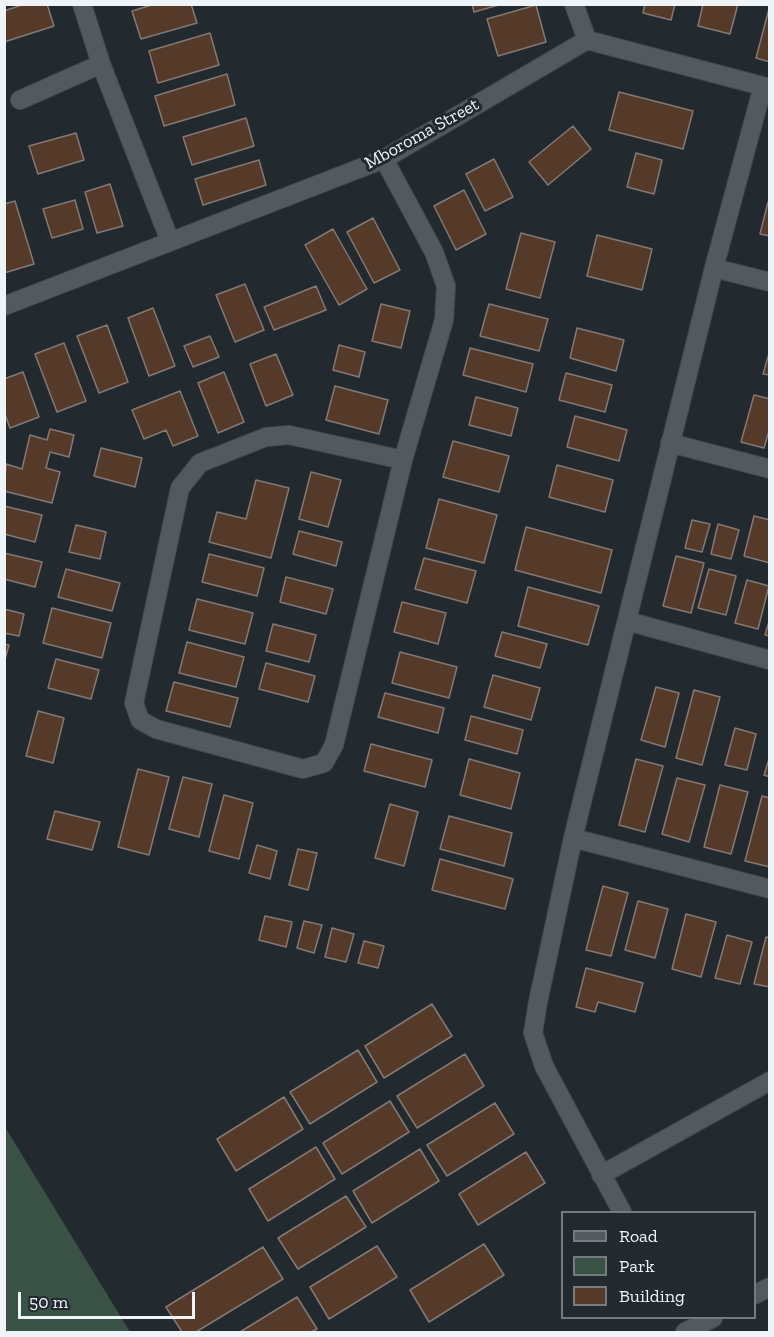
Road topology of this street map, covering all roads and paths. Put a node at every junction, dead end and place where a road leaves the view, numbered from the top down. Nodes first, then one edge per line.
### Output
1 (82, 4) edge
2 (574, 4) edge
3 (587, 40) junction
4 (101, 64) junction
5 (766, 87) edge
6 (20, 100) dead end
7 (384, 159) junction
8 (170, 242) junction
9 (714, 268) junction
10 (770, 282) edge
11 (4, 306) edge
12 (670, 443) junction
13 (403, 460) junction
14 (770, 469) edge
15 (627, 621) junction
16 (770, 660) edge
17 (573, 838) junction
18 (770, 889) edge
19 (770, 1081) edge
20 (601, 1175) junction
21 (621, 1211) edge
22 (770, 1287) edge
23 (756, 1294) edge
24 (707, 1319) edge
25 (684, 1327) edge

1 - 4 street
2 - 3 street
3 - 5 street
3 - 7 street, Mboroma Street
4 - 6 street
4 - 8 street
5 - 9 street
7 - 8 street, Mboroma Street
7 - 13 street
8 - 11 street, Mboroma Street
9 - 10 street
9 - 12 street
12 - 14 street
12 - 15 street
13 - 13 street
15 - 16 street
15 - 17 street
17 - 18 street
17 - 20 street
19 - 20 street
20 - 21 street
22 - 23 street
24 - 25 street

